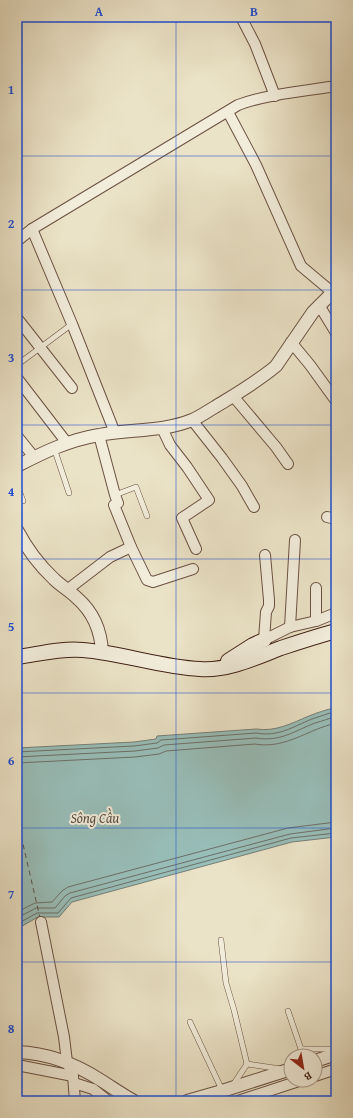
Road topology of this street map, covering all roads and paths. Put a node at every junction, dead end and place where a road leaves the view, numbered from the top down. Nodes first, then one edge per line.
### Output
1 (241, 17) edge
2 (336, 86) edge
3 (275, 96) junction
4 (228, 112) junction
5 (32, 229) junction
6 (17, 241) edge
7 (334, 291) edge
8 (319, 305) junction
9 (17, 318) edge
10 (72, 324) junction
11 (336, 333) edge
12 (291, 342) junction
13 (40, 347) junction
14 (17, 366) edge
15 (17, 378) edge
16 (72, 388) dead end
17 (233, 396) junction
18 (336, 401) edge
19 (192, 420) junction
20 (162, 428) junction
21 (115, 433) junction
22 (98, 435) junction
23 (17, 436) edge
24 (66, 443) junction
25 (54, 447) junction
26 (34, 457) junction
27 (288, 464) dead end
28 (17, 466) edge
29 (17, 485) edge
30 (69, 493) dead end
31 (115, 495) junction
32 (23, 501) dead end
33 (254, 507) dead end
34 (147, 516) dead end
35 (17, 530) edge
36 (295, 540) dead end
37 (131, 547) junction
38 (196, 549) dead end
39 (266, 555) dead end
40 (193, 569) dead end
41 (316, 588) dead end
42 (67, 590) junction
43 (336, 613) edge
44 (316, 621) junction
45 (290, 627) junction
46 (336, 631) edge
47 (264, 640) junction
48 (102, 652) junction
49 (17, 657) edge
50 (217, 668) junction
51 (41, 922) dead end
52 (221, 940) dead end
53 (288, 1011) dead end
54 (190, 1022) dead end
55 (301, 1048) edge
56 (323, 1049) edge
57 (336, 1049) edge
58 (17, 1052) edge
59 (336, 1054) edge
60 (323, 1058) edge
61 (67, 1062) junction
62 (247, 1064) junction
63 (17, 1065) edge
64 (283, 1068) edge
65 (336, 1069) edge
66 (283, 1072) edge
67 (323, 1073) edge
68 (73, 1080) junction
69 (283, 1086) edge
70 (227, 1090) junction
71 (75, 1101) edge
72 (108, 1101) edge
73 (134, 1101) edge
74 (187, 1101) edge
75 (238, 1101) edge

1 - 3 street
2 - 3 street
3 - 4 street
4 - 5 street
4 - 7 street
5 - 6 street
5 - 10 street
7 - 8 street
8 - 11 street
8 - 12 street
9 - 13 street
10 - 13 lane
10 - 21 street
12 - 17 street
12 - 18 street
13 - 14 lane
13 - 16 street
15 - 24 street
17 - 19 street
17 - 27 street
19 - 20 street
19 - 33 street
20 - 21 street
20 - 38 street
21 - 22 street
22 - 24 street
22 - 31 street
23 - 26 street
24 - 25 street
25 - 26 street
25 - 30 lane
26 - 28 street
29 - 32 lane
31 - 34 lane
31 - 37 street
35 - 42 street
36 - 45 street
37 - 40 street
37 - 42 street
39 - 47 street
41 - 44 street
42 - 48 street
43 - 44 street
44 - 45 street
45 - 47 street
46 - 50 main road
47 - 50 main road
48 - 49 main road
48 - 50 main road
51 - 61 street
52 - 62 lane
53 - 55 lane
54 - 70 lane
56 - 57 lane
58 - 61 street
59 - 60 street
61 - 68 street
61 - 73 street
62 - 64 lane
62 - 70 lane
63 - 68 street
65 - 67 street
66 - 70 street
68 - 71 street
68 - 72 street
69 - 75 street
70 - 74 street

